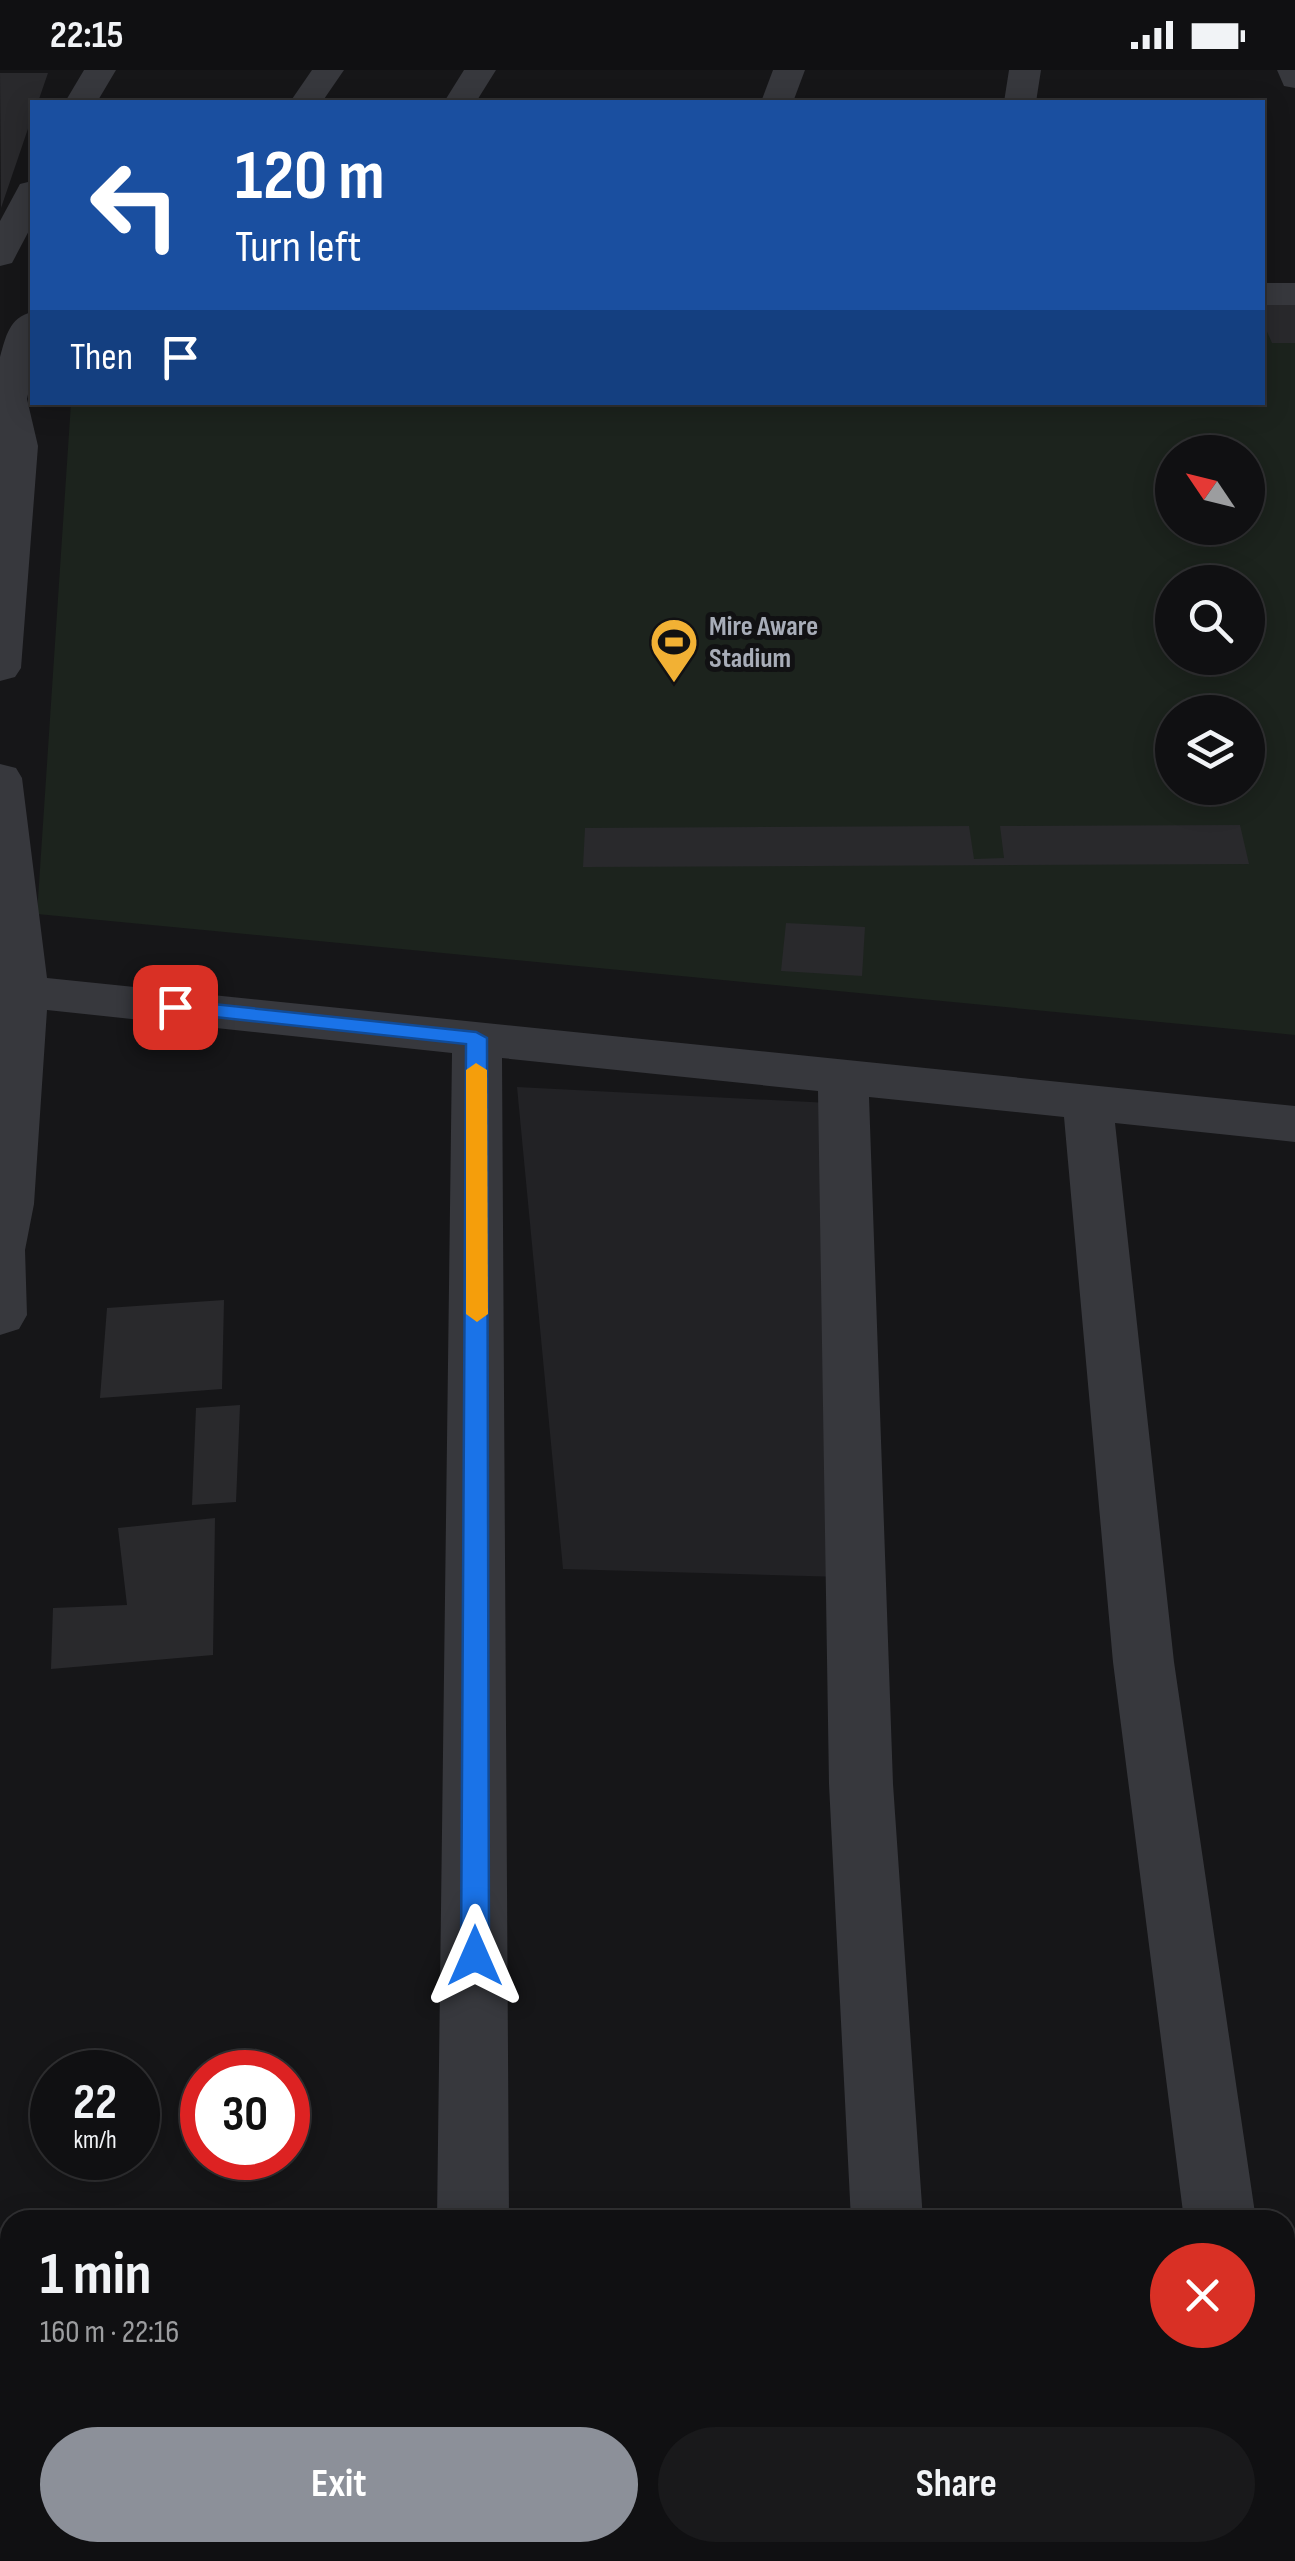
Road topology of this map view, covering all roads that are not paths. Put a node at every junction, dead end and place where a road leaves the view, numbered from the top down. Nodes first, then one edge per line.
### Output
1 (100, 70) edge
2 (328, 70) edge
3 (480, 70) edge
4 (789, 70) edge
5 (1026, 70) edge
6 (1293, 70) edge
7 (1295, 79) edge
8 (81, 100) edge
9 (307, 100) edge
10 (461, 100) edge
11 (778, 100) edge
12 (1020, 100) edge
13 (30, 195) edge
14 (0, 256) edge
15 (1265, 294) edge
16 (1295, 294) edge
17 (30, 325) edge
18 (4, 399) edge
19 (0, 668) edge
20 (0, 778) edge
21 (12, 990) edge
22 (476, 1038) junction
23 (843, 1076) junction
24 (1088, 1102) junction
25 (1295, 1124) edge
26 (0, 1250) edge
27 (0, 1315) edge
28 (473, 2210) edge
29 (887, 2210) edge
30 (1218, 2210) edge

1 - 8 street
2 - 9 street
3 - 10 street
4 - 11 street
5 - 12 street
6 - 7 street
13 - 14 street
15 - 16 street
17 - 18 street
18 - 19 street
20 - 21 street
21 - 22 street
21 - 26 street
22 - 23 street
22 - 28 street
23 - 24 street
23 - 29 street
24 - 25 street
24 - 30 street
26 - 27 street

